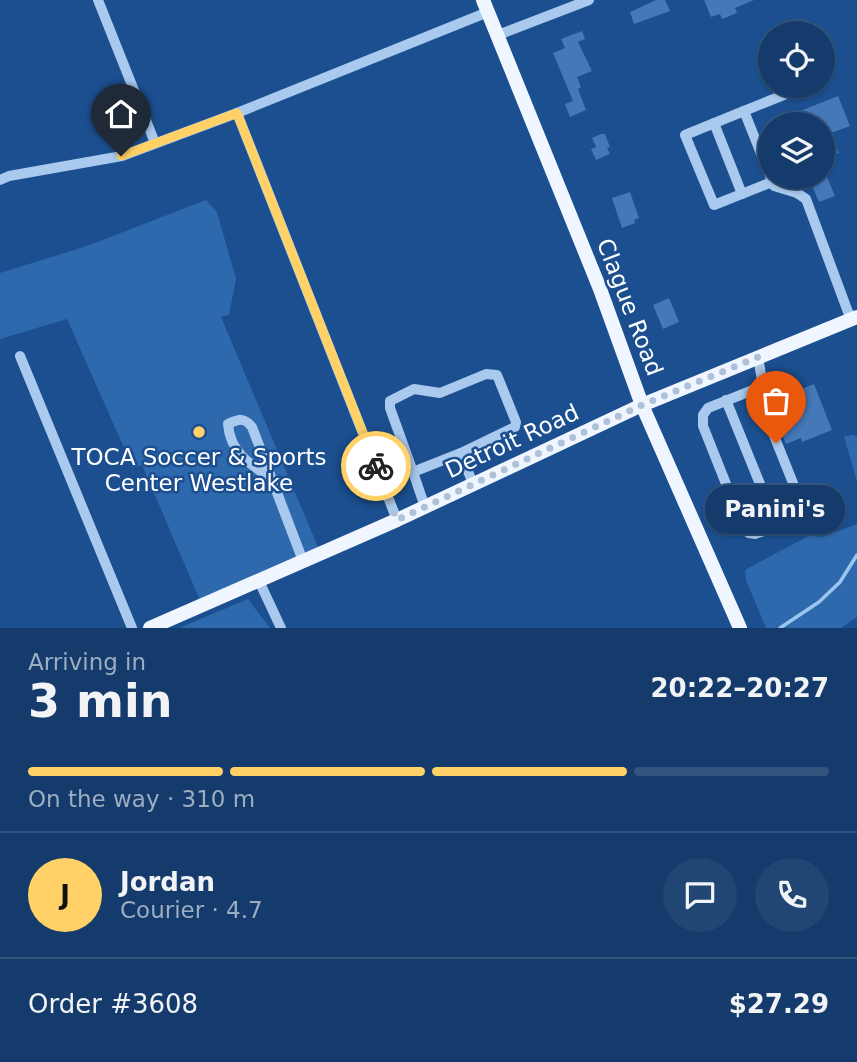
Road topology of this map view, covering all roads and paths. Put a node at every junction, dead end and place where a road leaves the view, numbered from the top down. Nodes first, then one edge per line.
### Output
1 (98, 0) edge
2 (589, 0) edge
3 (486, 6) edge
4 (498, 35) junction
5 (776, 98) edge
6 (744, 111) junction
7 (237, 113) junction
8 (714, 123) junction
9 (155, 144) junction
10 (758, 146) edge
11 (0, 180) edge
12 (758, 188) edge
13 (783, 189) edge
14 (742, 194) junction
15 (854, 318) edge
16 (20, 356) dead end
17 (758, 357) junction
18 (763, 386) junction
19 (726, 400) junction
20 (642, 405) junction
21 (461, 453) junction
22 (413, 472) junction
23 (271, 478) junction
24 (473, 484) junction
25 (425, 507) junction
26 (397, 520) junction
27 (778, 526) junction
28 (303, 561) junction
29 (259, 581) junction
30 (132, 628) edge
31 (150, 628) edge
32 (281, 628) edge
33 (740, 628) edge

1 - 9 street
2 - 4 street
3 - 4 main road, Clague Road
3 - 7 street
4 - 20 main road, Clague Road
5 - 6 street
6 - 8 street
6 - 10 street
7 - 9 street
7 - 26 street
8 - 14 street
8 - 14 street
9 - 11 street
12 - 14 street
13 - 15 street
15 - 17 main road, Detroit Road
16 - 30 street
17 - 18 street
17 - 20 main road, Detroit Road
18 - 19 street
18 - 27 street
19 - 27 street
19 - 27 street
20 - 24 main road, Detroit Road
20 - 33 main road, Clague Road
21 - 22 street
21 - 22 street
21 - 24 street
22 - 25 street
23 - 23 street
23 - 28 street
24 - 25 main road, Detroit Road
25 - 26 main road, Detroit Road
26 - 28 main road, Detroit Road
28 - 29 main road, Detroit Road
29 - 31 main road, Detroit Road
29 - 32 street

